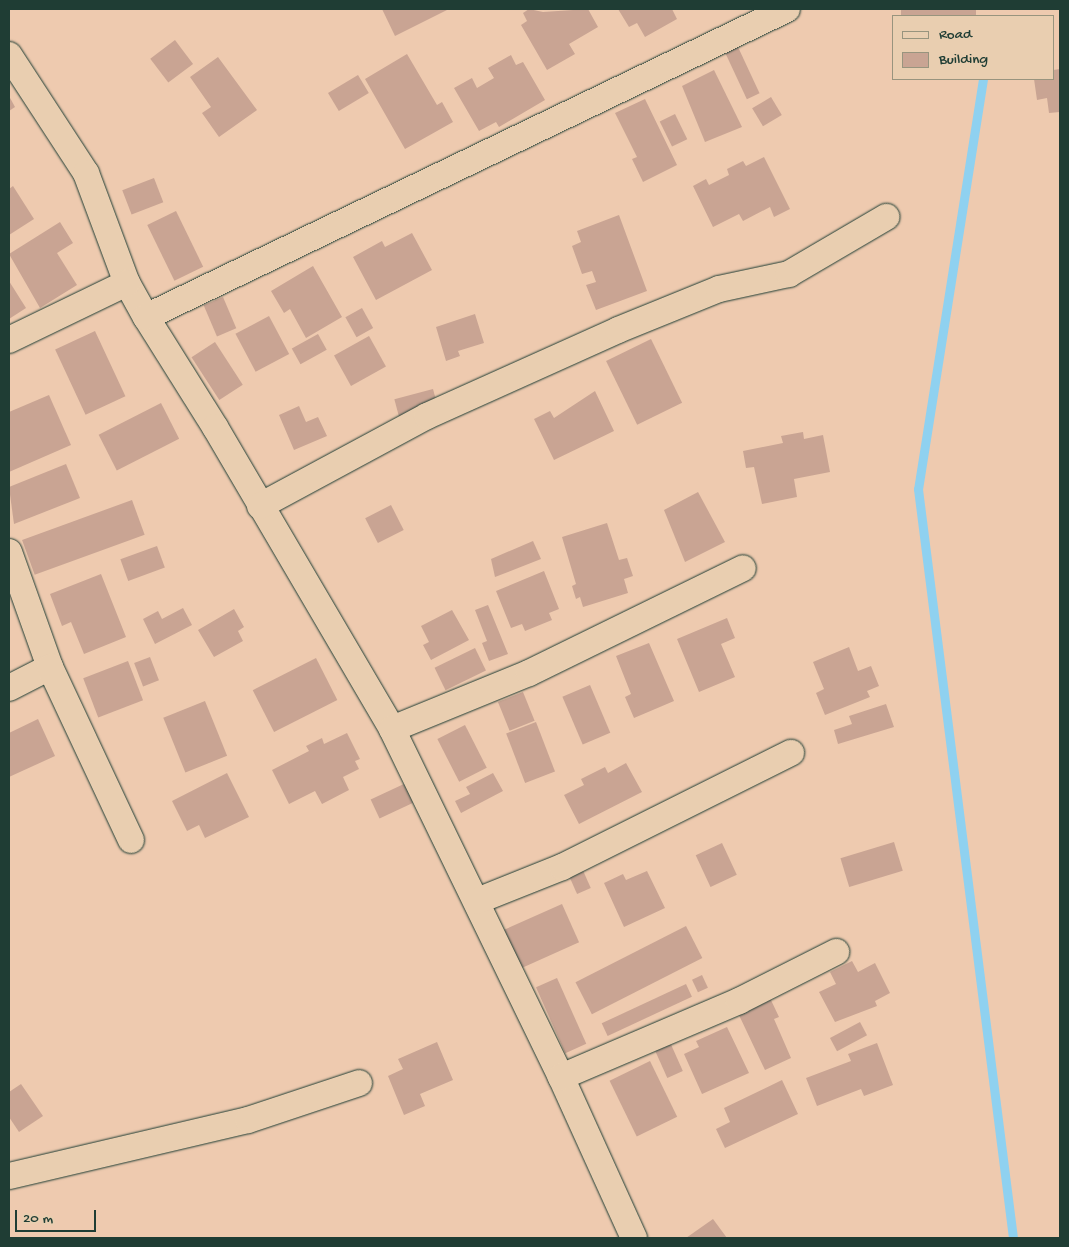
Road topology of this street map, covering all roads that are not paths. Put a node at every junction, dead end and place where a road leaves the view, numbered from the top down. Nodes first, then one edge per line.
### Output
1 (787, 9) edge
2 (9, 55) edge
3 (886, 216) dead end
4 (127, 283) junction
5 (146, 317) junction
6 (9, 340) edge
7 (260, 506) junction
8 (9, 552) edge
9 (743, 568) dead end
10 (50, 668) junction
11 (9, 688) edge
12 (392, 729) junction
13 (791, 754) dead end
14 (131, 840) dead end
15 (477, 901) junction
16 (836, 952) dead end
17 (561, 1077) junction
18 (359, 1083) dead end
19 (9, 1176) edge
20 (634, 1238) edge

1 - 5 street
2 - 4 street
3 - 7 street
4 - 5 street
4 - 6 street
5 - 7 street
7 - 12 street
8 - 10 street
9 - 12 street
10 - 11 street
10 - 14 street
12 - 15 street
13 - 15 street
15 - 17 street
16 - 17 street
17 - 20 street
18 - 19 street

